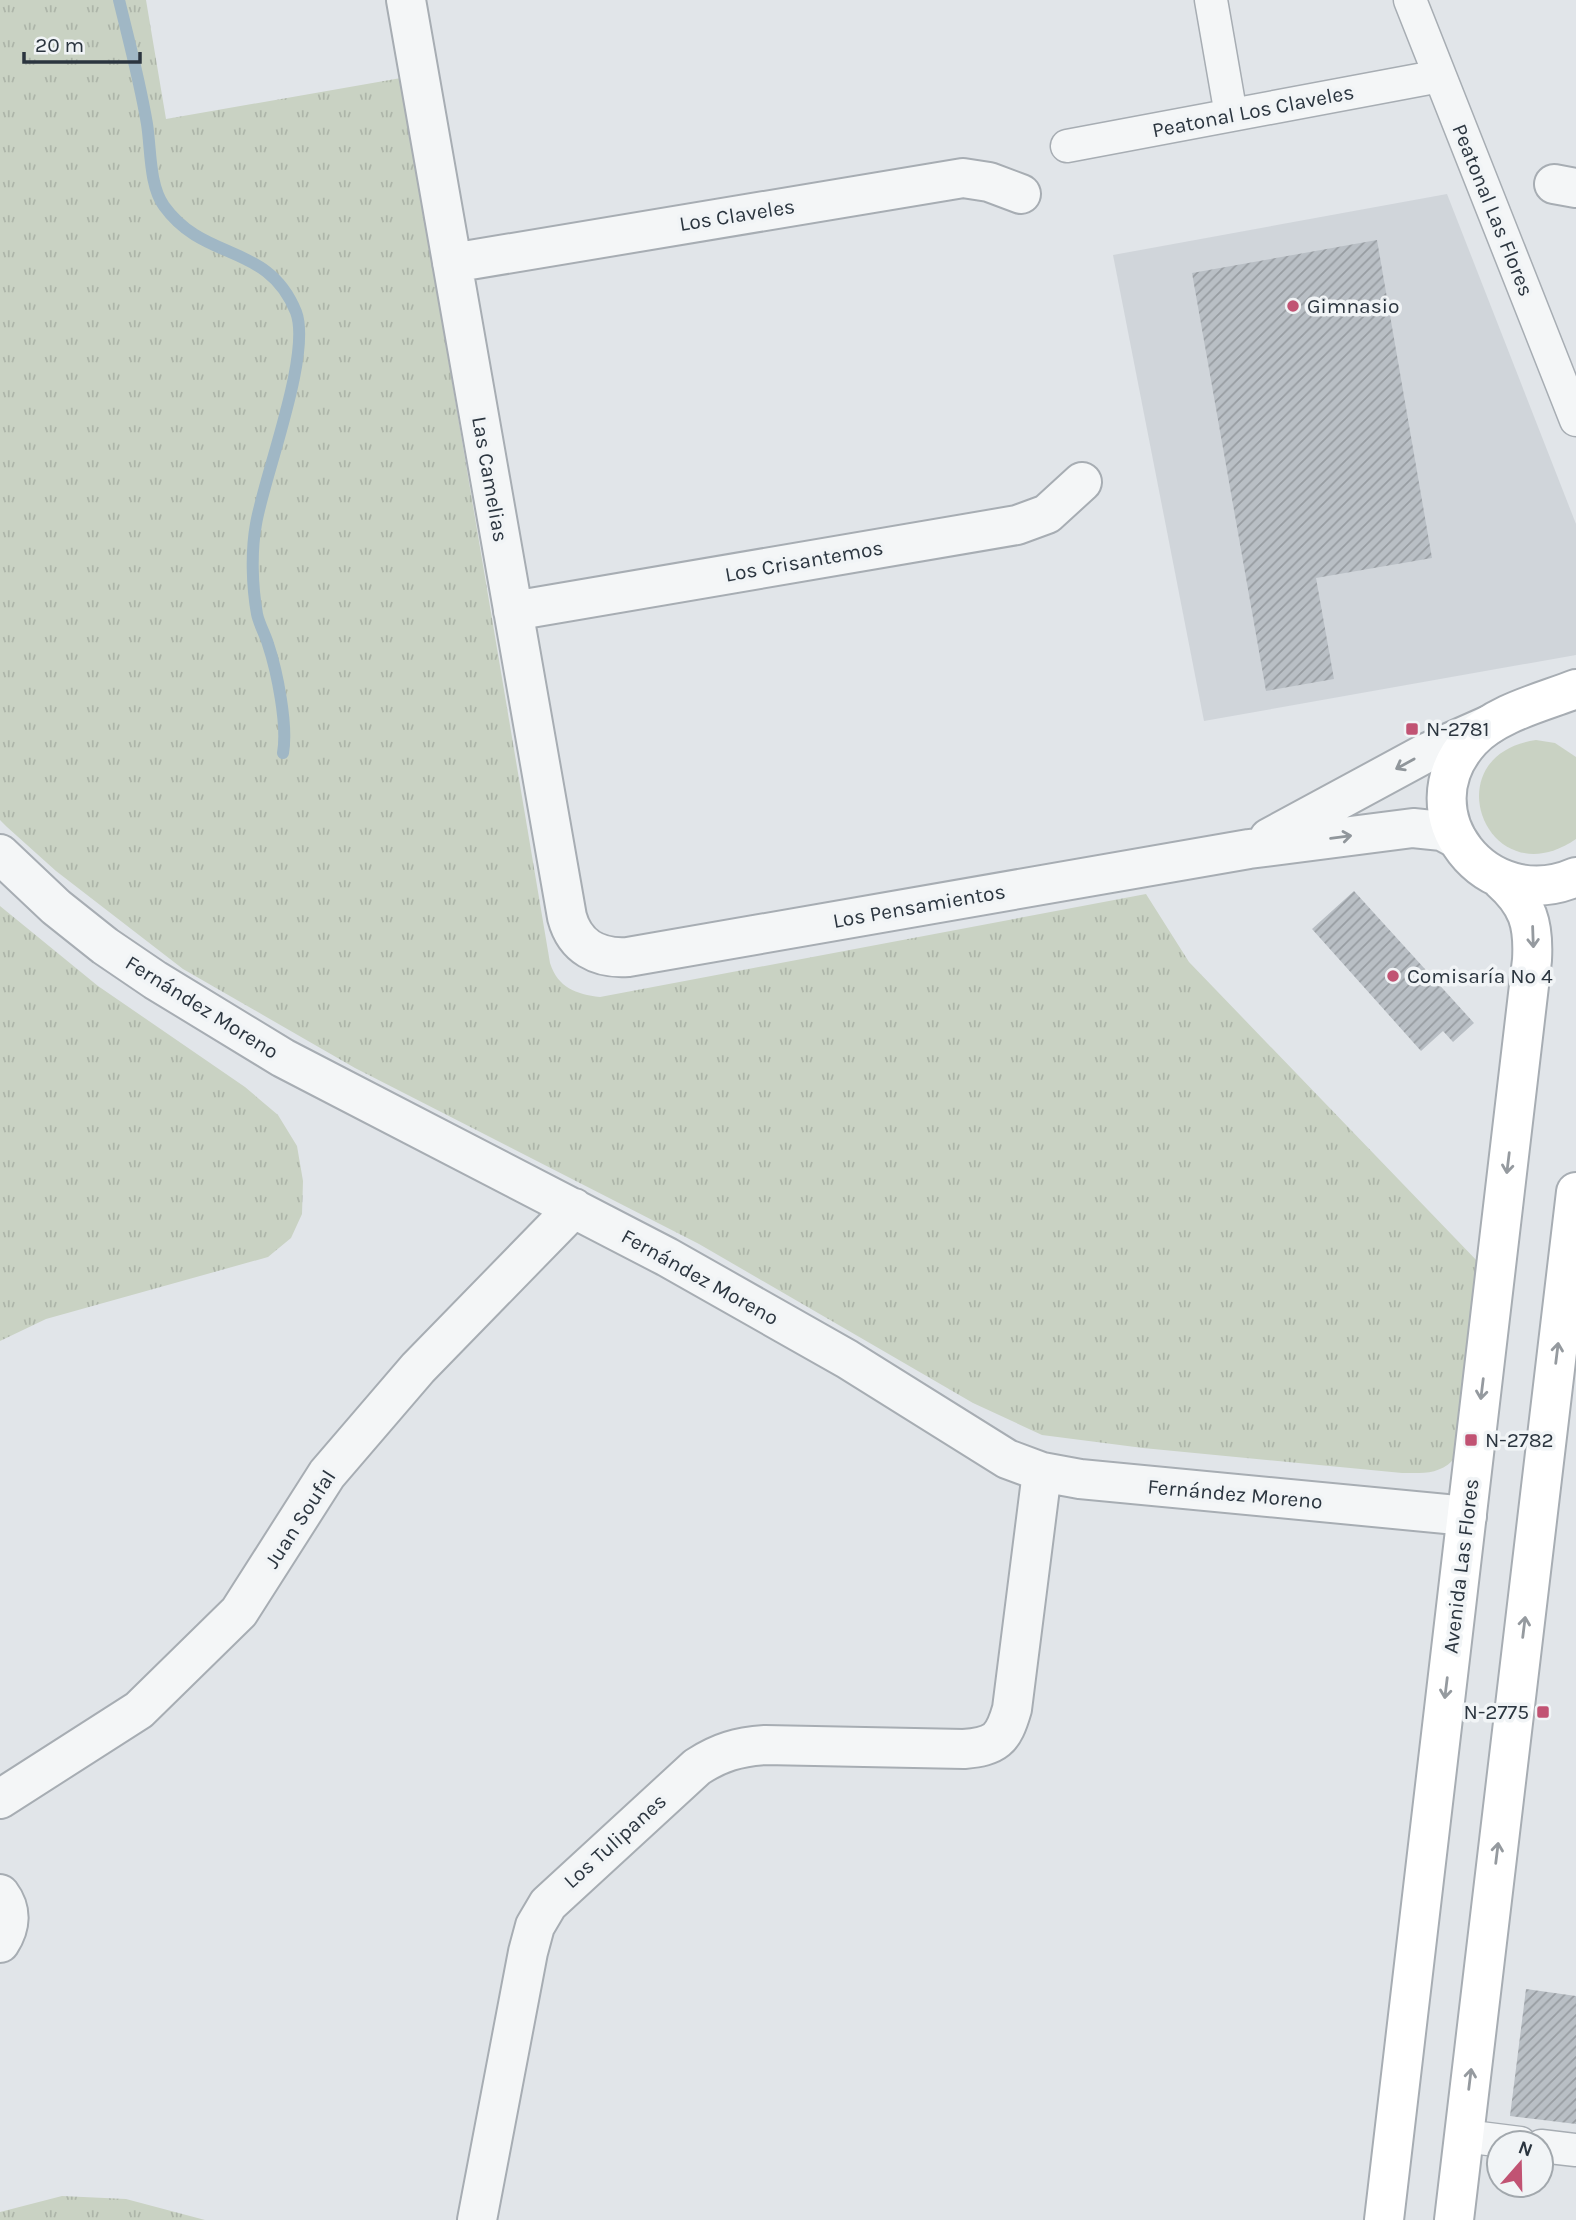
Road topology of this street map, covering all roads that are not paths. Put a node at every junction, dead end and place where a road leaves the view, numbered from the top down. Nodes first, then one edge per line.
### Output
1 (406, 0) edge
2 (1211, 0) edge
3 (1410, 0) edge
4 (1440, 76) junction
5 (1231, 116) junction
6 (1067, 146) dead end
7 (1021, 194) dead end
8 (452, 263) junction
9 (1576, 420) edge
10 (1082, 482) dead end
11 (513, 611) junction
12 (1576, 689) edge
13 (1500, 720) junction
14 (1576, 723) edge
15 (1457, 839) junction
16 (1249, 849) junction
17 (0, 855) edge
18 (1576, 877) edge
19 (1501, 880) junction
20 (590, 950) joint
21 (1576, 1192) edge
22 (574, 1208) junction
23 (1042, 1472) junction
24 (1467, 1516) junction
25 (0, 1799) edge
26 (0, 1894) edge
27 (0, 1942) edge
28 (1464, 2136) junction
29 (1485, 2139) edge
30 (1555, 2148) edge
31 (1576, 2150) edge
32 (477, 2220) edge
33 (1384, 2220) edge
34 (1454, 2220) edge

1 - 8 street, Las Camelias
2 - 5 street
3 - 4 street, Peatonal Las Flores
4 - 5 street, Peatonal Los Claveles
4 - 9 street, Peatonal Las Flores
5 - 6 street, Peatonal Los Claveles
7 - 8 street, Los Claveles
8 - 11 street, Las Camelias
10 - 11 street, Los Crisantemos
11 - 20 street, Las Camelias
12 - 13 main road, Los Pensamientos
13 - 14 main road, Los Pensamientos
13 - 15 main road, Los Pensamientos
13 -> 16 street, Los Pensamientos
16 -> 15 street, Los Pensamientos
15 - 19 main road, Los Pensamientos
16 - 20 street, Los Pensamientos
17 - 22 street, Fernández Moreno
18 - 19 main road, Los Pensamientos
19 -> 24 main road, Avenida Las Flores
28 -> 21 main road
22 - 23 street, Fernández Moreno
22 - 25 street, Juan Soufal
23 - 24 street, Fernández Moreno
23 - 32 street, Los Tulipanes
24 -> 33 main road, Avenida Las Flores
26 - 27 street
28 - 29 street
28 - 34 main road
30 - 31 street

